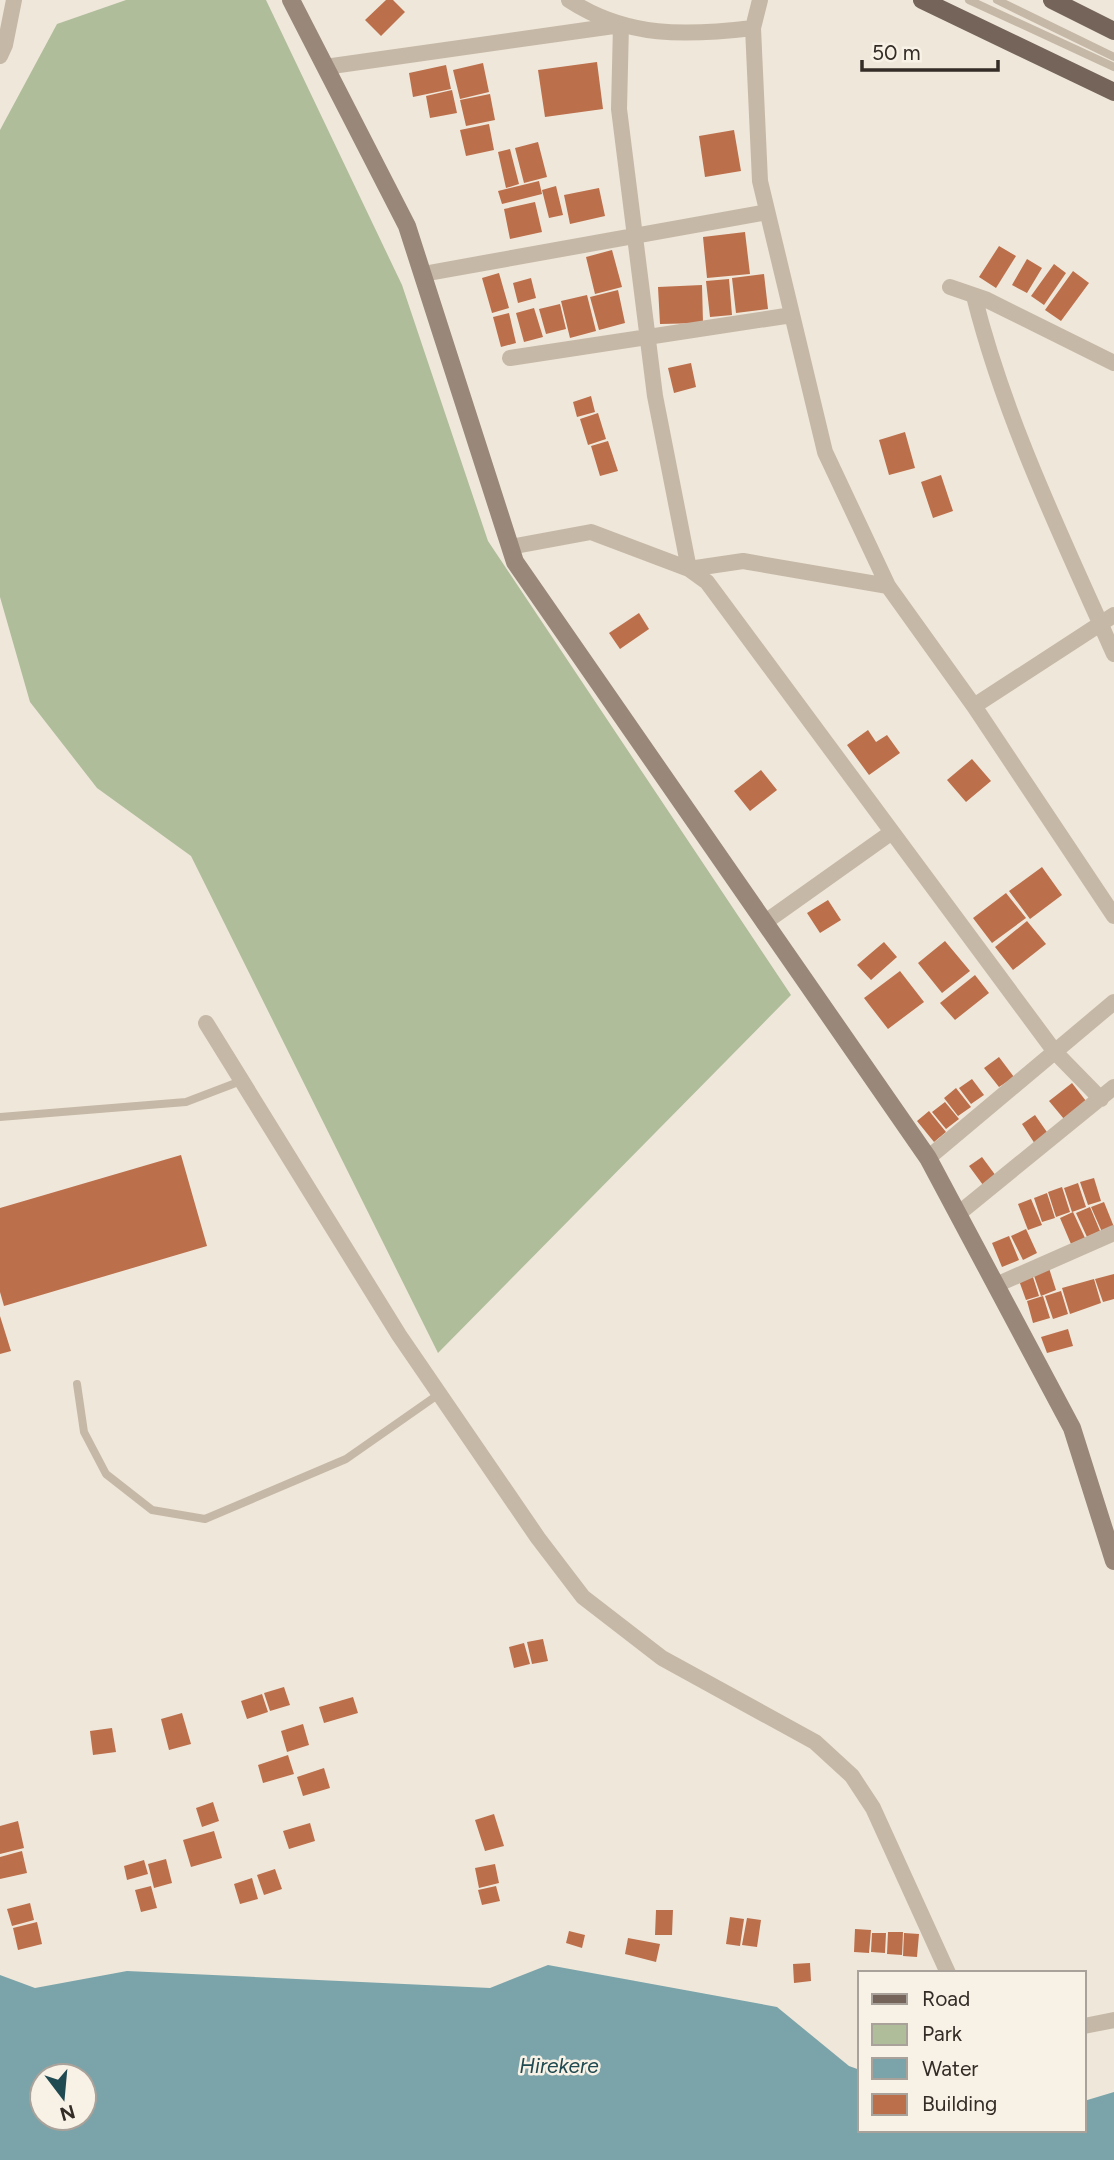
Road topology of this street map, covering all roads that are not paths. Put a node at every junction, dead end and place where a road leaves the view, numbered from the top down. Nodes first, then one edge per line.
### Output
1 (14, 0) edge
2 (291, 0) edge
3 (569, 0) edge
4 (760, 0) edge
5 (922, 0) edge
6 (969, 0) edge
7 (997, 0) edge
8 (1062, 2) edge
9 (621, 26) junction
10 (753, 28) junction
11 (1114, 30) edge
12 (0, 56) edge
13 (1114, 57) edge
14 (325, 67) junction
15 (1114, 67) edge
16 (1114, 92) edge
17 (767, 212) junction
18 (635, 236) junction
19 (423, 274) junction
20 (950, 287) dead end
21 (974, 296) junction
22 (792, 315) junction
23 (648, 337) junction
24 (510, 358) dead end
25 (1114, 363) edge
26 (510, 547) junction
27 (689, 569) junction
28 (888, 586) junction
29 (1107, 619) edge
30 (1114, 654) edge
31 (974, 706) junction
32 (892, 832) junction
33 (1114, 916) edge
34 (764, 923) junction
35 (1114, 1002) edge
36 (206, 1023) dead end
37 (1055, 1052) junction
38 (241, 1081) junction
39 (1114, 1087) edge
40 (1101, 1098) junction
41 (0, 1117) edge
42 (928, 1158) junction
43 (958, 1214) junction
44 (1114, 1233) edge
45 (996, 1285) junction
46 (77, 1384) dead end
47 (439, 1394) junction
48 (1114, 1561) edge
49 (947, 1971) edge
50 (1114, 2020) edge
51 (1086, 2026) edge

1 - 12 street
2 - 14 street
3 - 9 street
4 - 10 street
5 - 16 main road
6 - 15 lane
7 - 13 lane
8 - 11 main road
9 - 10 street
9 - 14 street
9 - 18 street
10 - 17 street
14 - 19 street
17 - 18 street
17 - 22 street
18 - 19 street
18 - 23 street
19 - 26 street
20 - 21 street
21 - 25 street
21 - 29 street
22 - 23 street
22 - 28 street
23 - 24 street
23 - 27 street
26 - 27 street
26 - 34 street
27 - 28 street
27 - 32 street
28 - 31 street
29 - 30 street
29 - 31 street
31 - 33 street
32 - 34 street
32 - 37 street
34 - 42 street
35 - 37 street
36 - 38 street
37 - 40 street
37 - 42 street
38 - 41 lane
38 - 47 street
39 - 40 street
40 - 43 street
42 - 43 street
43 - 45 street
44 - 45 street
45 - 48 street
46 - 47 lane
47 - 49 street
50 - 51 street

